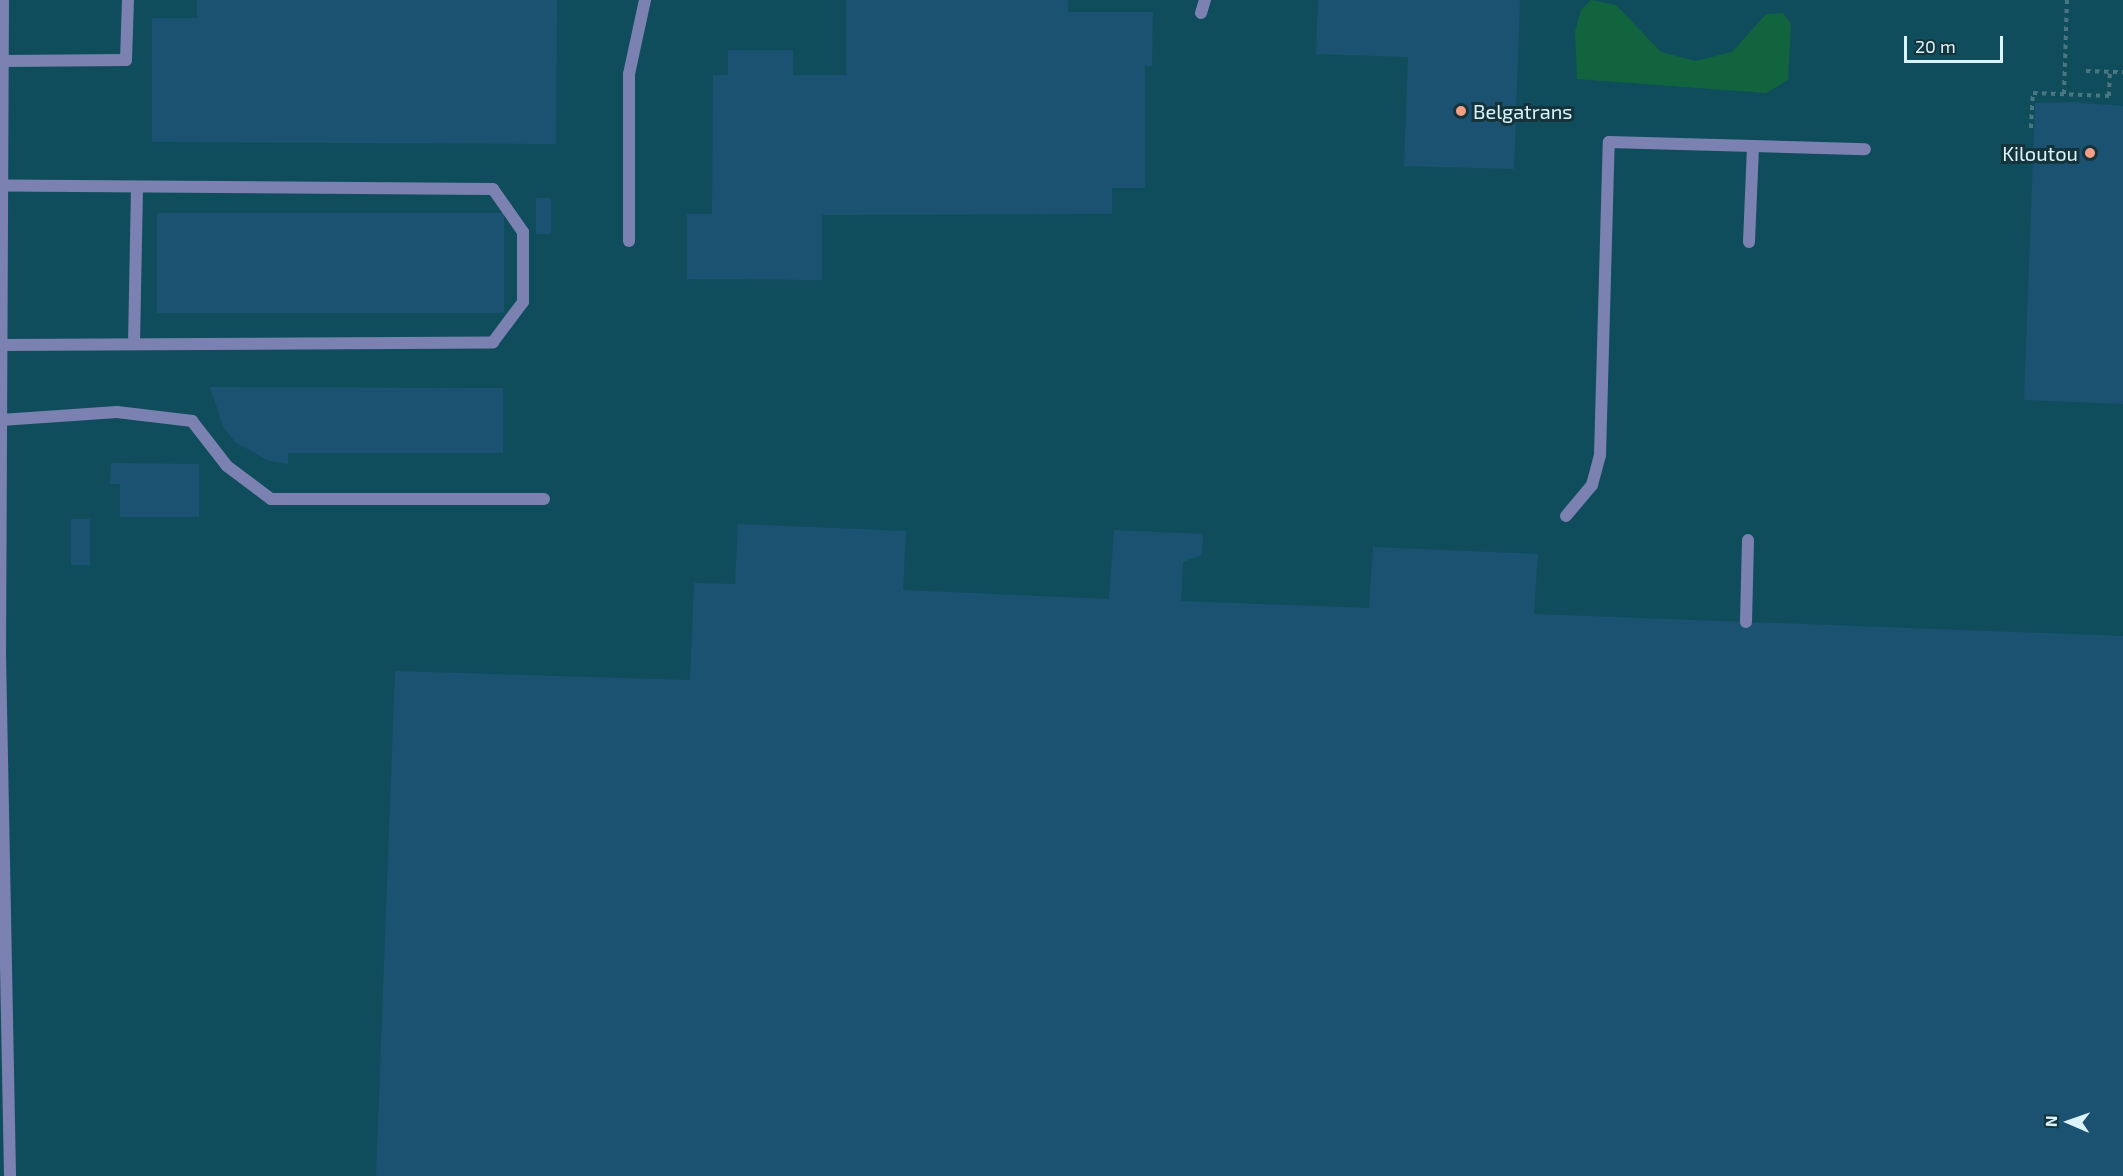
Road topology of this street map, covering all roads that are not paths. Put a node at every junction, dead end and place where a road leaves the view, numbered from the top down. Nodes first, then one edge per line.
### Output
1 (3, 0) edge
2 (128, 0) edge
3 (645, 0) edge
4 (1205, 0) edge
5 (1201, 13) dead end
6 (3, 61) junction
7 (1753, 146) junction
8 (1865, 149) dead end
9 (2, 186) junction
10 (137, 187) junction
11 (629, 241) dead end
12 (1749, 242) dead end
13 (134, 344) junction
14 (1, 345) edge
15 (1, 420) edge
16 (544, 499) dead end
17 (1566, 516) dead end
18 (1748, 540) dead end
19 (1746, 622) dead end
20 (5, 1101) edge
21 (10, 1176) edge

1 - 6 street
2 - 6 street
3 - 11 street
4 - 5 street
6 - 9 street
7 - 8 street
7 - 12 street
7 - 17 street
9 - 10 street
9 - 14 street
10 - 13 street
10 - 13 street
13 - 14 street
14 - 15 street
15 - 16 street
15 - 20 street
18 - 19 street
20 - 21 street

